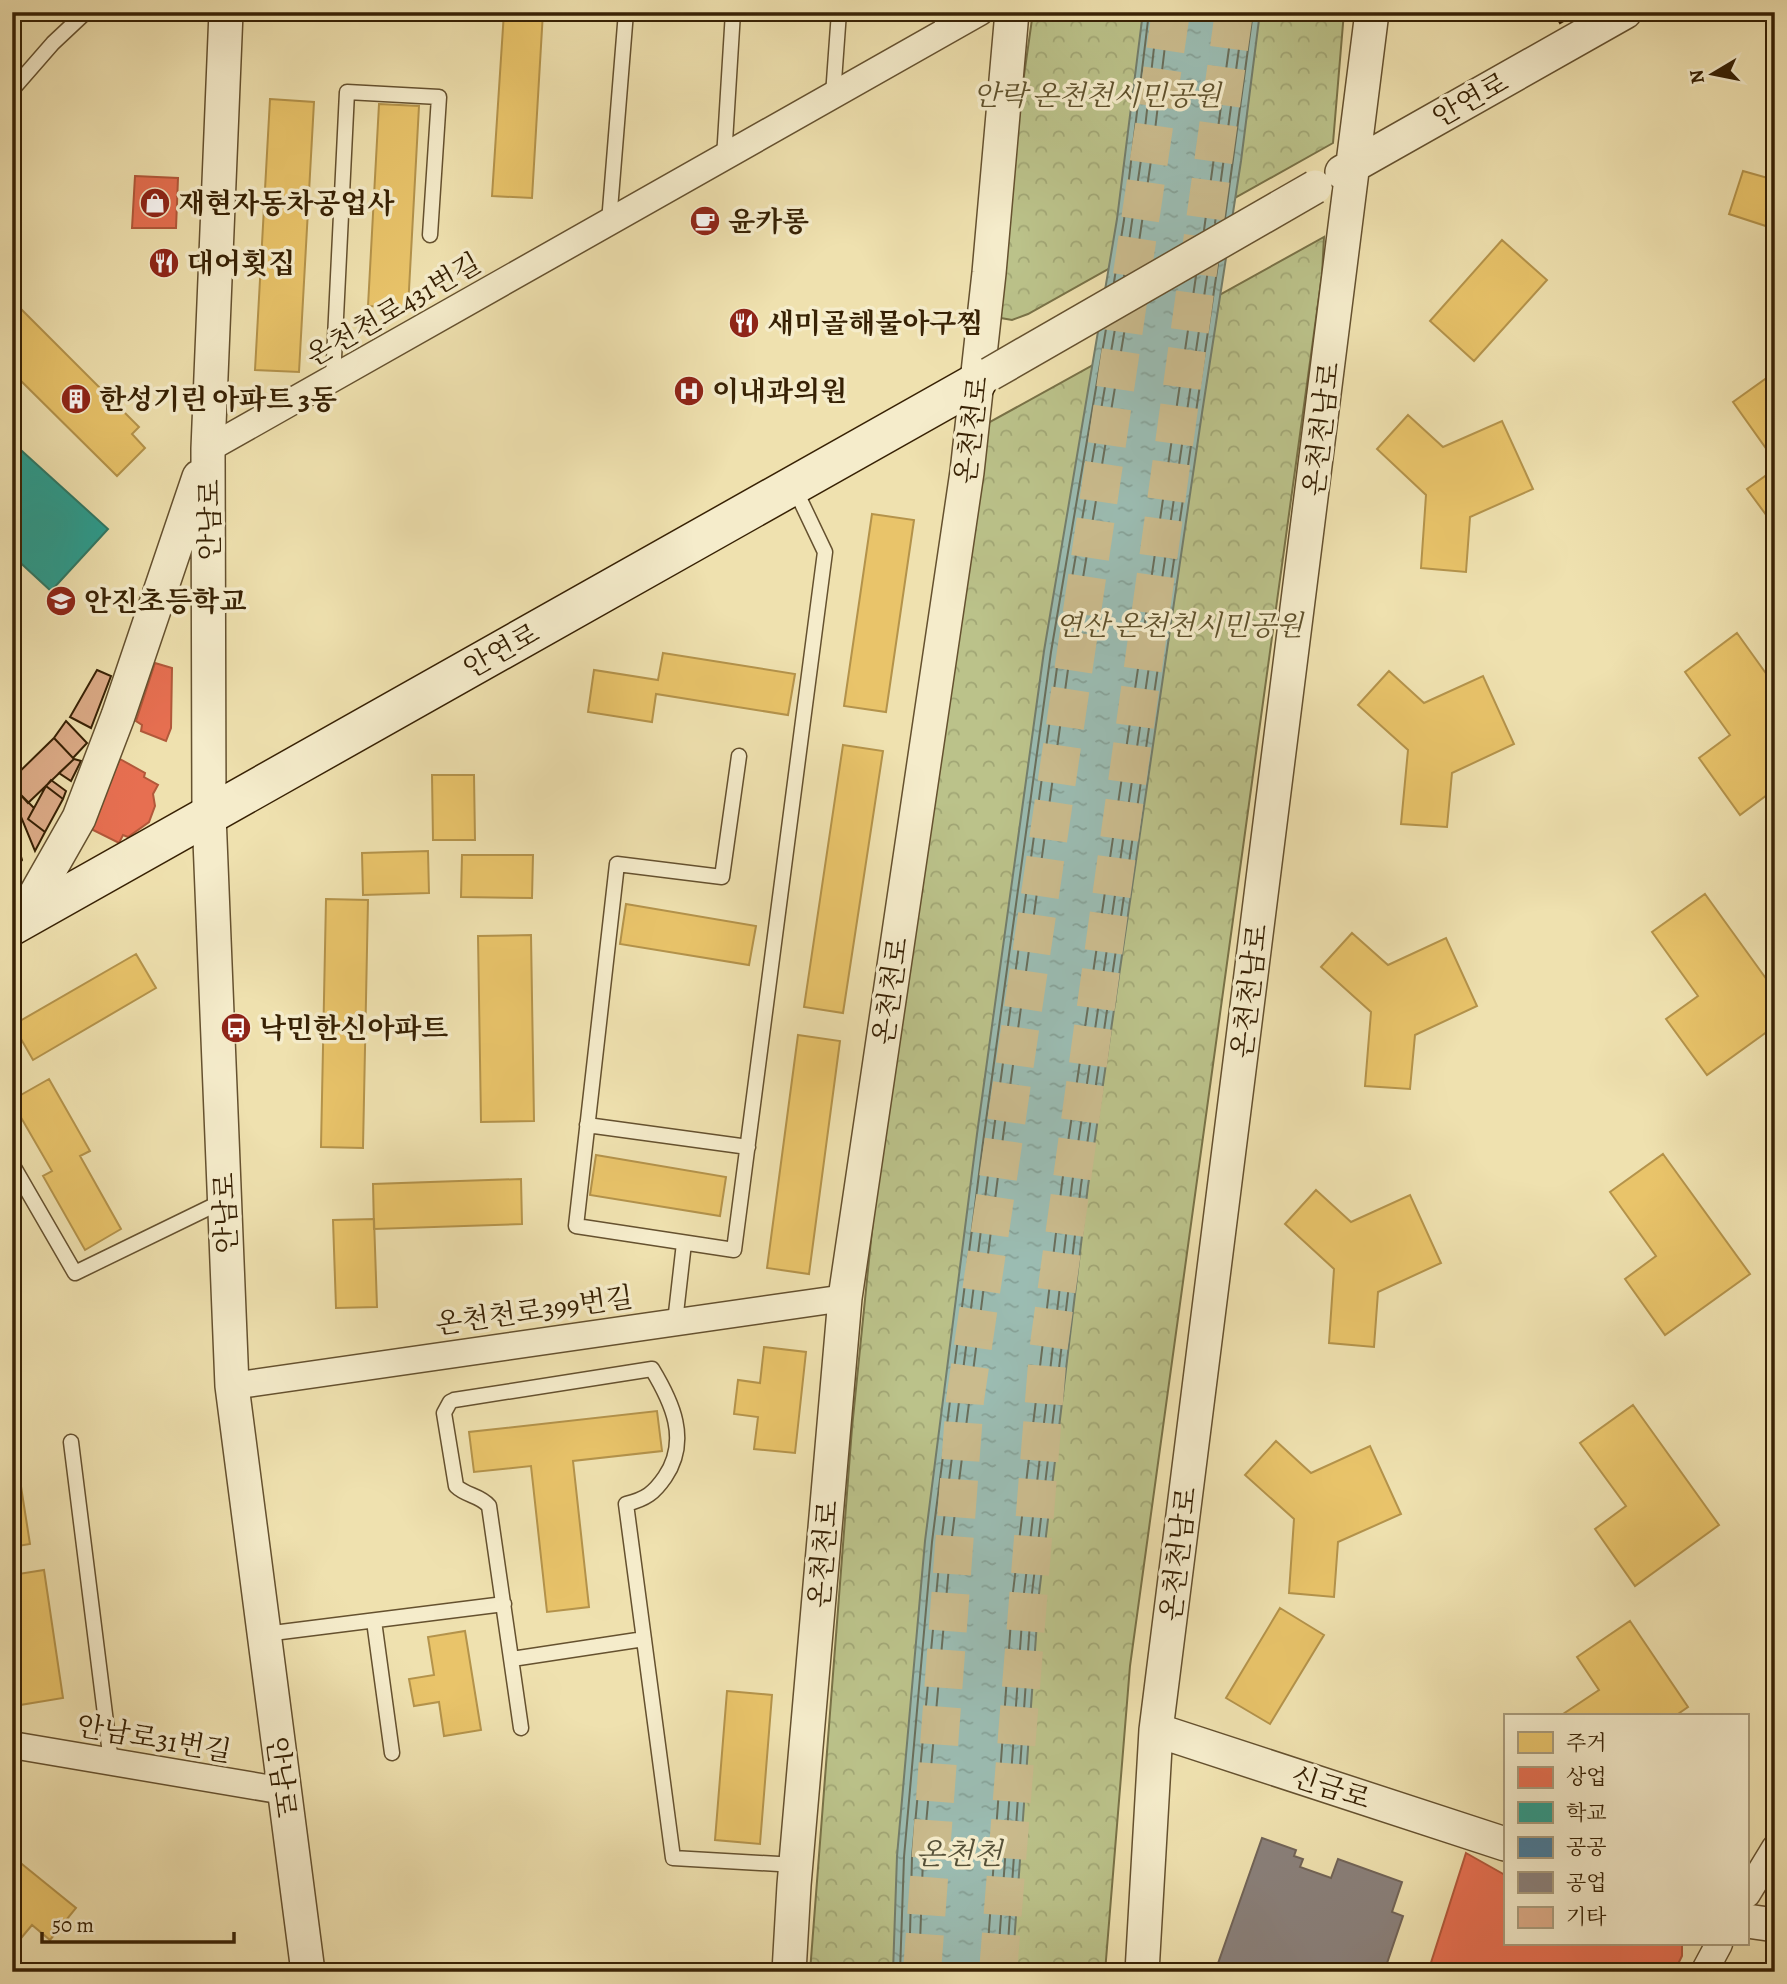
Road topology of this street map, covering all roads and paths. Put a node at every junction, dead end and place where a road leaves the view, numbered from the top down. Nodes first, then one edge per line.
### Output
1 (86, 12) edge
2 (226, 12) edge
3 (626, 12) edge
4 (733, 12) edge
5 (839, 12) edge
6 (980, 12) edge
7 (1012, 12) edge
8 (1372, 12) edge
9 (1625, 12) edge
10 (942, 23) edge
11 (12, 90) edge
12 (833, 95) junction
13 (724, 158) junction
14 (1354, 164) junction
15 (610, 222) junction
16 (430, 235) dead end
17 (984, 378) junction
18 (333, 379) junction
19 (208, 449) junction
20 (793, 486) junction
21 (739, 756) dead end
22 (209, 815) junction
23 (16, 924) edge
24 (587, 1125) junction
25 (748, 1147) junction
26 (12, 1164) edge
27 (225, 1200) junction
28 (684, 1242) junction
29 (845, 1298) junction
30 (675, 1322) junction
31 (232, 1386) junction
32 (71, 1442) dead end
33 (504, 1604) junction
34 (374, 1621) junction
35 (265, 1634) junction
36 (644, 1639) junction
37 (512, 1659) junction
38 (521, 1728) dead end
39 (1156, 1730) junction
40 (12, 1745) edge
41 (392, 1752) dead end
42 (111, 1762) junction
43 (284, 1791) junction
44 (1504, 1844) edge
45 (1775, 1848) edge
46 (796, 1866) junction
47 (1748, 1892) edge
48 (1748, 1920) edge
49 (1775, 1925) edge
50 (1717, 1946) edge
51 (308, 1972) edge
52 (789, 1972) edge
53 (1142, 1972) edge
54 (1704, 1972) edge

1 - 11 lane
2 - 19 street, 안남로
3 - 15 lane
4 - 13 lane
5 - 12 lane
6 - 10 street, 온천천로431번길
7 - 17 street, 온천천로
8 - 14 street, 온천천남로
9 - 14 street, 안연로
10 - 12 street, 온천천로431번길
12 - 13 street, 온천천로431번길
13 - 15 street, 온천천로431번길
14 - 17 street, 안연로, bridge
14 - 39 street, 온천천남로
15 - 18 street, 온천천로431번길
16 - 18 lane
17 - 20 main road, 안연로
17 - 29 street, 온천천로
18 - 19 street, 온천천로431번길
19 - 22 street, 안남로
19 - 23 street, 안남로
20 - 22 main road, 안연로
20 - 25 lane
21 - 24 lane
22 - 23 main road, 안연로
22 - 27 street, 안남로
24 - 25 lane
24 - 28 lane
25 - 28 lane
26 - 27 lane
27 - 31 street, 안남로
28 - 30 lane
29 - 30 street, 온천천로399번길
29 - 46 street, 온천천로
30 - 31 street, 온천천로399번길
31 - 35 street, 안남로
32 - 42 lane
33 - 34 lane
33 - 36 lane
33 - 37 lane
34 - 35 lane
34 - 41 lane
35 - 43 street, 안남로
36 - 37 lane
36 - 46 lane
37 - 38 lane
39 - 44 street, 신금로
39 - 53 street, 온천천남로
40 - 42 street, 안남로31번길
42 - 43 street, 안남로31번길
43 - 51 street, 안남로
45 - 47 street
46 - 52 street, 온천천로
48 - 49 street
50 - 54 street

